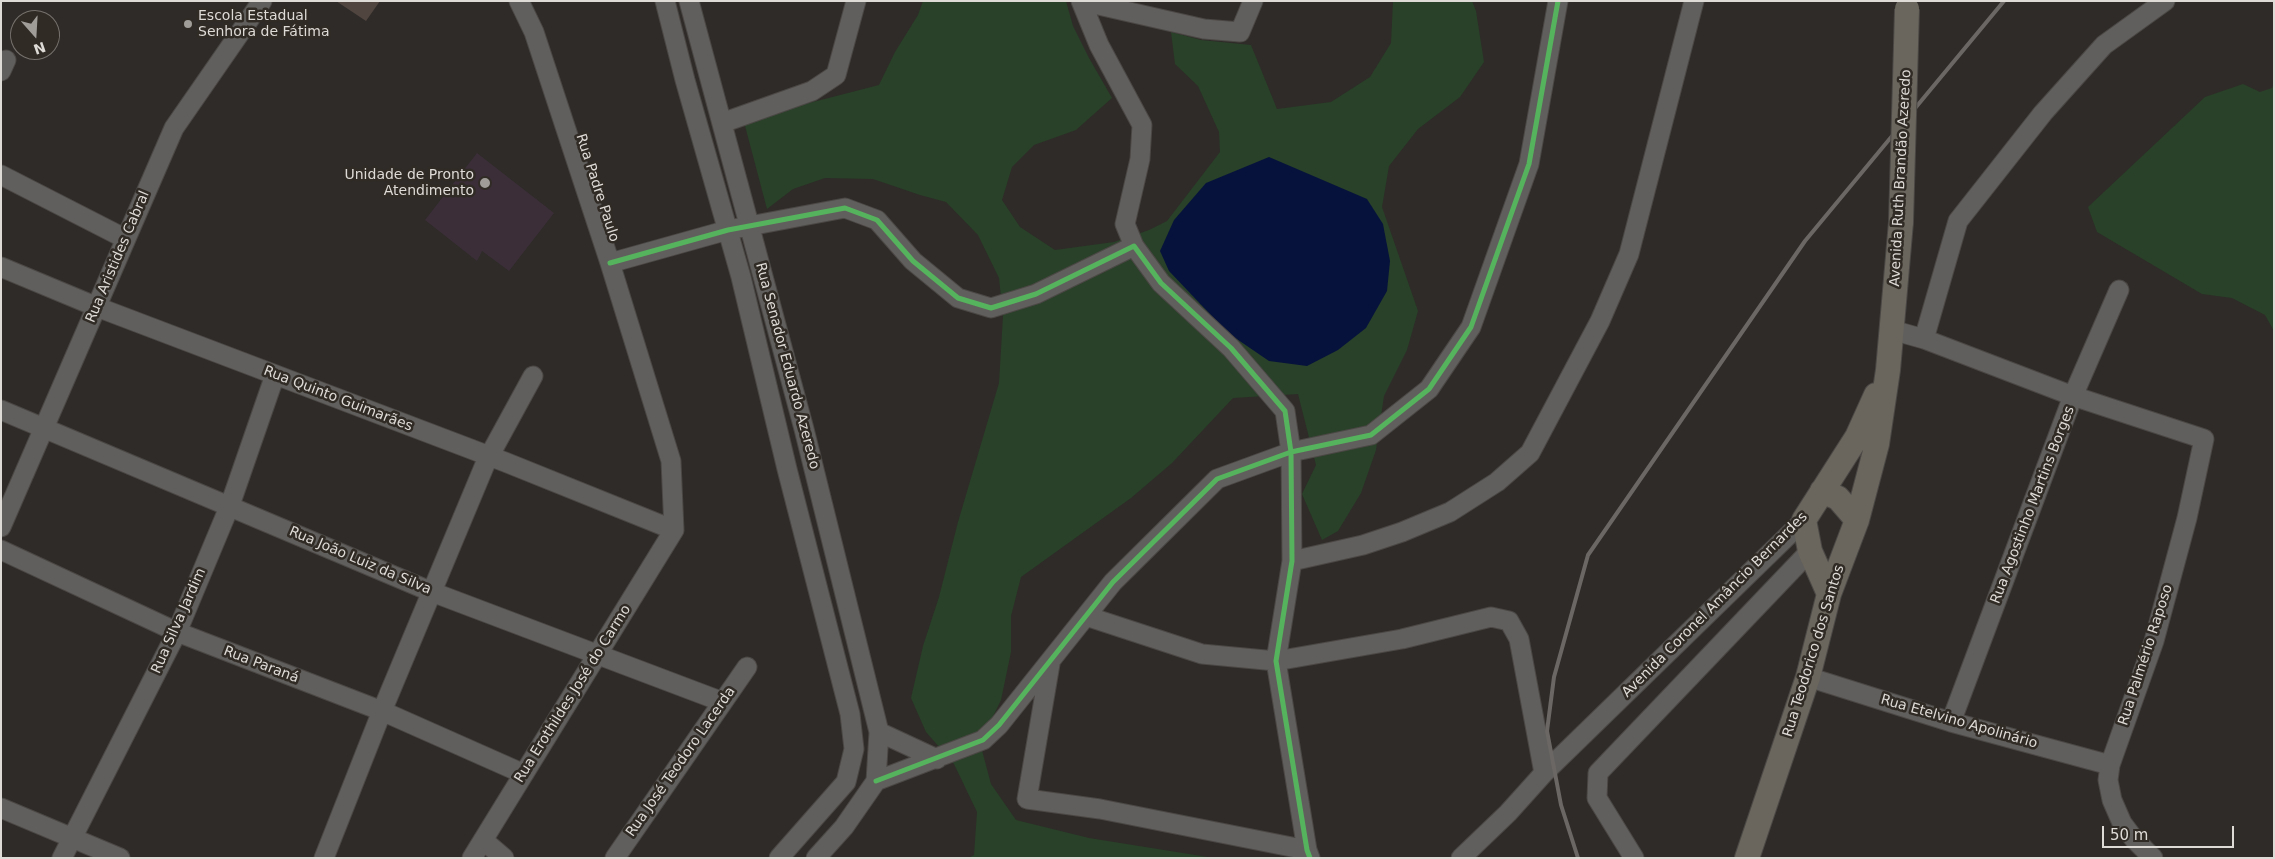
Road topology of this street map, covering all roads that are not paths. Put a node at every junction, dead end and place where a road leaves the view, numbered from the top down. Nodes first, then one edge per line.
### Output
1 (262, 1) edge
2 (519, 1) edge
3 (665, 1) edge
4 (690, 1) edge
5 (856, 1) edge
6 (1081, 1) edge
7 (1253, 1) edge
8 (1558, 1) edge
9 (1694, 1) edge
10 (2165, 1) edge
11 (1907, 5) edge
12 (722, 123) junction
13 (1, 175) edge
14 (750, 226) junction
15 (728, 230) junction
16 (126, 238) junction
17 (1134, 246) junction
18 (610, 263) junction
19 (1, 268) edge
20 (2119, 290) dead end
21 (97, 307) junction
22 (1892, 330) junction
23 (1924, 339) junction
24 (1888, 370) junction
25 (275, 375) junction
26 (533, 376) dead end
27 (2073, 396) junction
28 (1, 410) edge
29 (44, 429) junction
30 (1877, 444) joint
31 (1291, 452) junction
32 (488, 456) junction
33 (1822, 491) junction
34 (230, 505) junction
35 (1804, 520) junction
36 (1857, 520) junction
37 (1, 528) edge
38 (674, 530) junction
39 (1, 550) edge
40 (1810, 551) junction
41 (1292, 561) junction
42 (432, 592) junction
43 (1829, 594) junction
44 (1086, 616) junction
45 (177, 632) junction
46 (597, 655) junction
47 (1050, 661) junction
48 (1276, 661) junction
49 (747, 667) dead end
50 (1808, 677) junction
51 (723, 702) junction
52 (382, 711) junction
53 (1951, 722) junction
54 (879, 732) junction
55 (937, 759) junction
56 (2110, 765) junction
57 (1544, 773) junction
58 (524, 774) junction
59 (876, 782) junction
60 (1, 808) edge
61 (1508, 813) junction
62 (72, 838) junction
63 (484, 840) junction
64 (1309, 854) edge
65 (62, 858) edge
66 (120, 858) edge
67 (324, 858) edge
68 (472, 858) edge
69 (504, 858) edge
70 (615, 858) edge
71 (779, 858) edge
72 (816, 858) edge
73 (1461, 858) edge
74 (1480, 858) edge
75 (1634, 858) edge
76 (1747, 858) edge
77 (2153, 858) edge

1 - 16 street, Rua Aristides Cabral
2 - 18 street, Rua Padre Paulo
3 - 15 street, Rua Senador Eduardo Azeredo
4 - 12 street, Rua Senador Eduardo Azeredo
5 - 12 street
6 - 7 street
6 - 17 street
8 - 31 street
9 - 41 street
10 - 23 street
11 - 22 main road, Avenida Ruth Brandão Azeredo, bridge
12 - 14 street, Rua Senador Eduardo Azeredo
13 - 16 street
14 - 15 street
14 - 17 street
14 - 54 street, Rua Senador Eduardo Azeredo
15 - 18 street
15 - 71 street, Rua Senador Eduardo Azeredo
16 - 21 street, Rua Aristides Cabral
17 - 31 street
18 - 38 street, Rua Padre Paulo
19 - 21 street, Rua Quinto Guimarães
20 - 27 street, Rua Agostinho Martins Borges
21 - 25 street, Rua Quinto Guimarães
21 - 29 street, Rua Aristides Cabral
22 - 23 street
22 - 24 main road, Avenida Ruth Brandão Azeredo
23 - 27 street
24 - 30 main road, Avenida Ruth Brandão Azeredo
24 - 33 main road, Avenida Coronel Amâncio Bernardes
25 - 32 street, Rua Quinto Guimarães
25 - 34 street, Rua Silva Jardim
26 - 32 street
27 - 53 street, Rua Agostinho Martins Borges
27 - 56 street, Rua Palmério Raposo
28 - 29 street, Rua João Luiz da Silva
29 - 34 street, Rua João Luiz da Silva
29 - 37 street, Rua Aristides Cabral
30 - 36 main road, Rua Teodorico dos Santos
31 - 41 street
31 - 44 street
32 - 38 street, Rua Quinto Guimarães
32 - 42 street
33 - 35 main road, Avenida Coronel Amâncio Bernardes
33 - 36 main road
34 - 42 street, Rua João Luiz da Silva
34 - 45 street, Rua Silva Jardim
35 - 40 main road
35 - 57 street, Avenida Coronel Amâncio Bernardes
36 - 43 main road, Rua Teodorico dos Santos
38 - 46 street, Rua Erothildes José do Carmo
39 - 45 street, Rua Paraná
40 - 43 main road
40 - 75 street
41 - 48 street
42 - 46 street, Rua João Luiz da Silva
42 - 52 street
43 - 50 main road, Rua Teodorico dos Santos
44 - 47 street
44 - 48 street
45 - 52 street, Rua Paraná
45 - 62 street, Rua Silva Jardim
46 - 51 street, Rua João Luiz da Silva
46 - 58 street, Rua Erothildes José do Carmo
47 - 55 street
47 - 64 street
48 - 57 street
48 - 64 street
49 - 51 street, Rua José Teodoro Lacerda
50 - 53 street, Rua Etelvino Apolinário
50 - 76 main road, Rua Teodorico dos Santos
51 - 70 street, Rua José Teodoro Lacerda
52 - 58 street, Rua Paraná
52 - 67 street
53 - 56 street, Rua Etelvino Apolinário
54 - 55 street
54 - 59 street, Rua Senador Eduardo Azeredo
55 - 59 street
56 - 77 street, Rua Palmério Raposo
57 - 61 street, Avenida Coronel Amâncio Bernardes
58 - 63 street, Rua Erothildes José do Carmo
59 - 72 street
60 - 62 street
61 - 73 street, Avenida Coronel Amâncio Bernardes
61 - 74 street, Avenida Coronel Amâncio Bernardes
62 - 65 street, Rua Silva Jardim
62 - 66 street
63 - 68 street, Rua Erothildes José do Carmo
63 - 69 street

